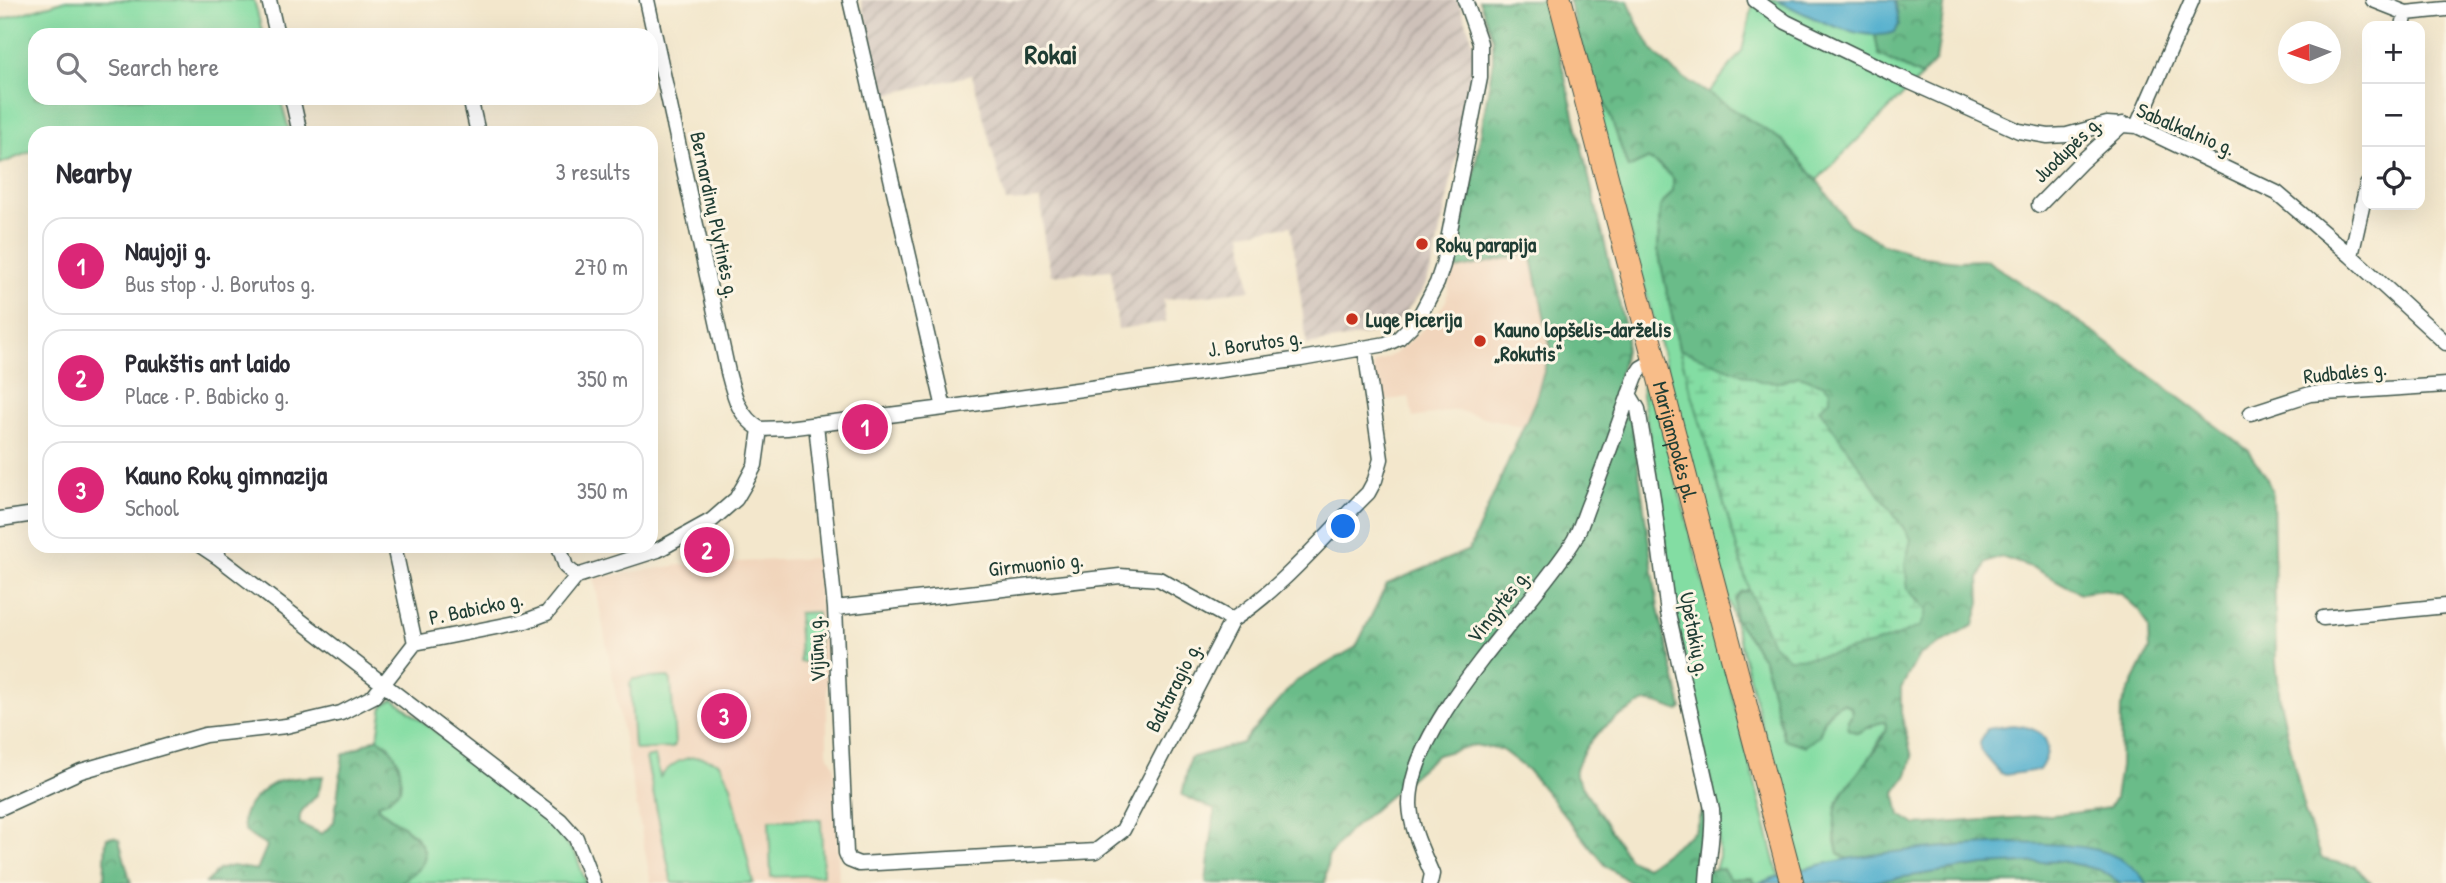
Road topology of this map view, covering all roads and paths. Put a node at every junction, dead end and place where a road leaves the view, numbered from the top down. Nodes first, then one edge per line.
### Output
1 (270, 0) edge
2 (647, 0) edge
3 (850, 0) edge
4 (1465, 0) edge
5 (1560, 0) edge
6 (1755, 0) edge
7 (2192, 0) edge
8 (2373, 0) edge
9 (2446, 9) edge
10 (2405, 19) edge
11 (276, 28) edge
12 (653, 28) edge
13 (658, 51) edge
14 (294, 105) edge
15 (472, 105) edge
16 (2130, 125) junction
17 (298, 126) edge
18 (476, 126) edge
19 (2039, 205) dead end
20 (2362, 208) edge
21 (2351, 257) junction
22 (2446, 344) edge
23 (1365, 349) junction
24 (1655, 360) junction
25 (2446, 385) edge
26 (1629, 394) junction
27 (944, 408) junction
28 (2251, 413) dead end
29 (816, 424) junction
30 (760, 429) junction
31 (28, 515) edge
32 (0, 519) edge
33 (658, 550) edge
34 (218, 553) edge
35 (396, 553) edge
36 (561, 553) edge
37 (650, 553) edge
38 (577, 576) junction
39 (2446, 606) edge
40 (835, 608) junction
41 (2323, 618) dead end
42 (1232, 620) junction
43 (415, 643) junction
44 (383, 683) junction
45 (0, 808) edge
46 (859, 864) joint
47 (593, 883) edge
48 (1430, 883) edge
49 (1707, 883) edge
50 (1792, 883) edge

1 - 11 street
2 - 12 street, Bernardinų Plytinės g.
3 - 27 street
4 - 23 street, J. Borutos g.
5 - 24 main road, Marijampolės pl.
6 - 16 street, Sabalkalnio g.
7 - 16 street, Juodupės g.
8 - 10 street
9 - 10 street
13 - 30 street, Bernardinų Plytinės g.
14 - 17 street
15 - 18 street
16 - 19 street, Juodupės g.
16 - 21 street, Sabalkalnio g.
20 - 21 street
21 - 22 street, Sabalkalnio g.
23 - 27 street, J. Borutos g.
23 - 42 street, Baltaragio g.
24 - 26 street, Vingytės g.
24 - 50 main road, Marijampolės pl.
25 - 28 street, Rudbalės g.
26 - 48 street, Vingytės g.
26 - 49 street, Upėtakių g.
27 - 29 street, J. Borutos g.
29 - 30 street, J. Borutos g.
29 - 40 street, Vijūnų g.
30 - 33 street
31 - 32 street
34 - 44 street
35 - 43 street
36 - 38 street
37 - 38 street
38 - 43 street, P. Babicko g.
39 - 41 street
40 - 42 street, Girmuonio g.
40 - 46 street, Vijūnų g.
42 - 46 street, Baltaragio g.
43 - 44 street, P. Babicko g.
44 - 45 street, P. Babicko g.
44 - 47 street

